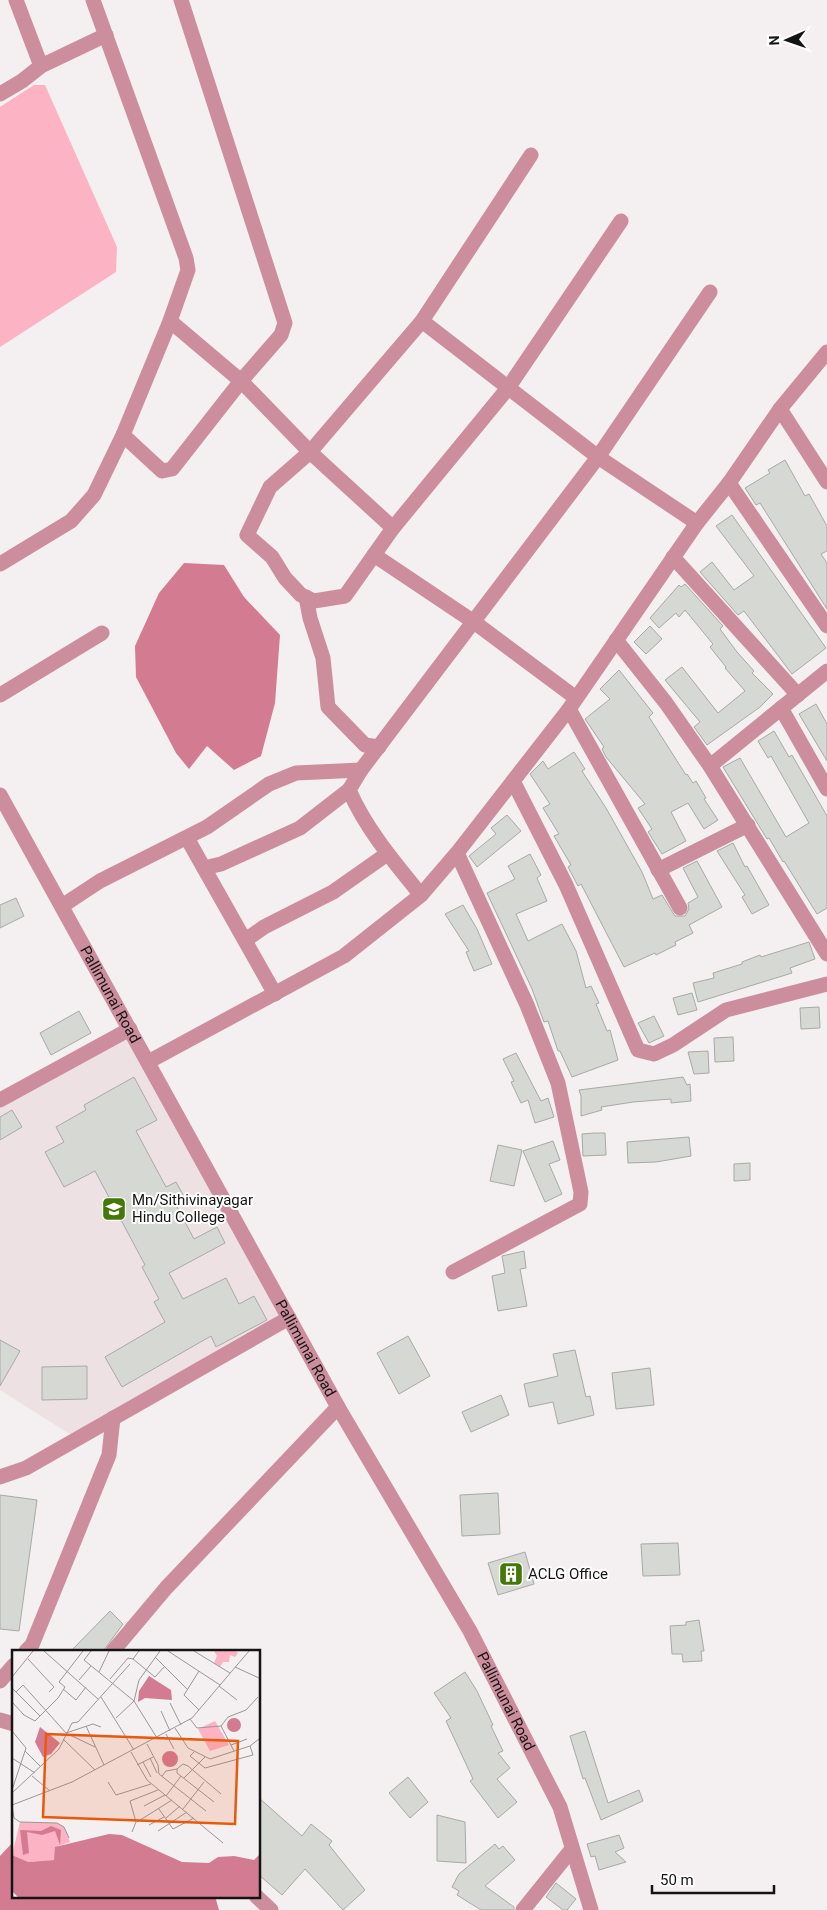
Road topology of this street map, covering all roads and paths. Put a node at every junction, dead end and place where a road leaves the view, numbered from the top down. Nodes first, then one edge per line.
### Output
1 (16, 0) edge
2 (93, 0) edge
3 (181, 0) edge
4 (106, 35) junction
5 (41, 66) junction
6 (0, 94) edge
7 (531, 155) dead end
8 (621, 221) dead end
9 (710, 292) dead end
10 (170, 321) junction
11 (422, 321) junction
12 (827, 352) edge
13 (241, 381) junction
14 (508, 388) junction
15 (780, 409) junction
16 (123, 435) junction
17 (310, 452) junction
18 (598, 457) junction
19 (827, 482) edge
20 (729, 483) junction
21 (697, 523) junction
22 (393, 528) junction
23 (374, 555) junction
24 (673, 557) junction
25 (0, 564) edge
26 (304, 596) junction
27 (474, 622) junction
28 (827, 626) edge
29 (102, 633) dead end
30 (616, 640) junction
31 (827, 671) edge
32 (0, 695) edge
33 (798, 695) junction
34 (572, 703) junction
35 (781, 708) junction
36 (379, 746) junction
37 (710, 766) junction
38 (361, 770) junction
39 (513, 781) junction
40 (827, 789) edge
41 (349, 790) junction
42 (2, 801) edge
43 (748, 825) junction
44 (187, 838) junction
45 (457, 853) junction
46 (387, 854) junction
47 (204, 868) junction
48 (658, 870) junction
49 (421, 895) junction
50 (62, 906) junction
51 (680, 908) dead end
52 (246, 939) junction
53 (827, 954) edge
54 (827, 984) edge
55 (275, 994) junction
56 (130, 1029) junction
57 (148, 1062) junction
58 (0, 1100) edge
59 (453, 1272) dead end
60 (289, 1318) junction
61 (338, 1407) junction
62 (114, 1418) junction
63 (0, 1477) edge
64 (27, 1650) edge
65 (114, 1650) edge
66 (12, 1668) edge
67 (0, 1682) edge
68 (572, 1849) junction
69 (258, 1898) edge
70 (271, 1910) edge
71 (523, 1910) edge
72 (591, 1910) edge

1 - 5 street
2 - 4 street
3 - 13 street
4 - 5 street
4 - 10 street
5 - 6 street
7 - 11 street
8 - 14 street
9 - 18 street
10 - 13 street
10 - 16 street
11 - 14 street
11 - 17 street
12 - 15 street
13 - 16 street
13 - 17 street
14 - 18 street
14 - 22 street
15 - 19 street
15 - 20 street
16 - 25 street
17 - 22 street
17 - 26 street
18 - 21 street
18 - 27 street
20 - 21 street
20 - 28 street
21 - 24 street
22 - 23 street
23 - 26 street
23 - 27 street
24 - 30 street
24 - 33 street
26 - 36 street
27 - 34 street
27 - 36 street
29 - 32 street
30 - 34 street
30 - 37 street
31 - 33 street
33 - 35 street
34 - 39 street
34 - 48 street
35 - 37 street
35 - 40 street
36 - 38 street
37 - 43 street
38 - 41 street
38 - 44 street
39 - 45 street
39 - 54 street
41 - 46 street
41 - 47 street
42 - 50 street, Pallimunai Road
43 - 48 street
43 - 53 street
44 - 47 street
44 - 50 street
45 - 49 street
45 - 59 street
46 - 49 street
46 - 52 street
47 - 52 street
48 - 51 street
49 - 55 street
50 - 56 street, Pallimunai Road
52 - 55 street
55 - 57 street
56 - 57 street, Pallimunai Road
56 - 58 street
57 - 60 street, Pallimunai Road
60 - 61 street, Pallimunai Road
60 - 62 street
61 - 65 street
61 - 68 street, Pallimunai Road
62 - 63 street
62 - 64 street
66 - 67 street
68 - 71 street
68 - 72 street, Pallimunai Road
69 - 70 street

